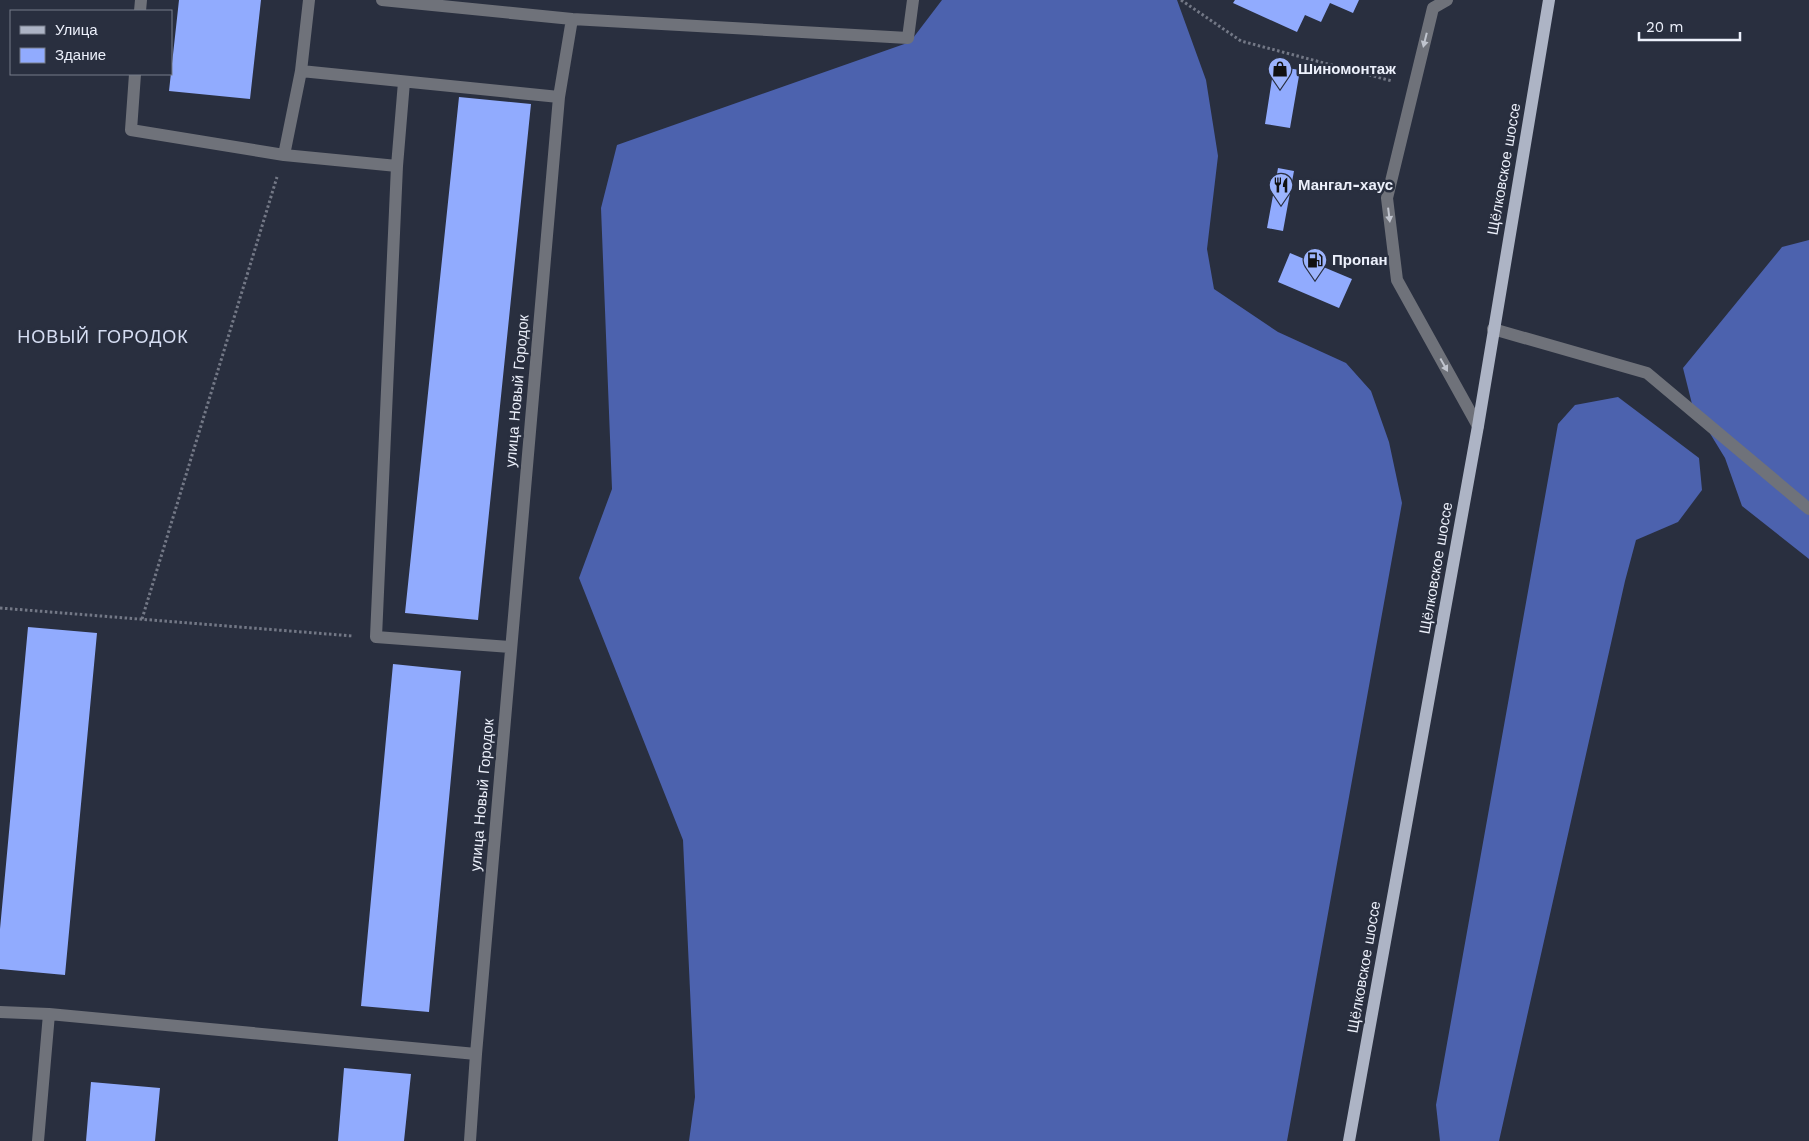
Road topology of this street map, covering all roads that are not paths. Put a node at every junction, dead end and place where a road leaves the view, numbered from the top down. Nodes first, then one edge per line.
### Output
1 (309, 0) edge
2 (382, 0) edge
3 (913, 0) edge
4 (1447, 0) edge
5 (1549, 0) edge
6 (572, 19) junction
7 (300, 72) junction
8 (135, 75) edge
9 (404, 82) junction
10 (559, 98) junction
11 (284, 155) junction
12 (397, 166) junction
13 (1493, 330) junction
14 (1478, 426) junction
15 (1809, 509) edge
16 (511, 647) junction
17 (0, 1012) edge
18 (49, 1014) junction
19 (476, 1054) junction
20 (38, 1141) edge
21 (470, 1141) edge
22 (1349, 1141) edge

1 - 7 street
2 - 6 street
3 - 6 street
4 -> 14 street
5 - 13 main road, Щёлковское шоссе
6 - 10 street, улица Новый Городок
7 - 9 street
7 - 11 street
8 - 11 street
9 - 10 street
9 - 12 street
10 - 16 street, улица Новый Городок
11 - 12 street
12 - 16 street
13 - 14 main road, Щёлковское шоссе
13 - 15 street
14 - 22 main road, Щёлковское шоссе
16 - 19 street, улица Новый Городок
17 - 18 street
18 - 19 street
18 - 20 street
19 - 21 street, улица Новый Городок

